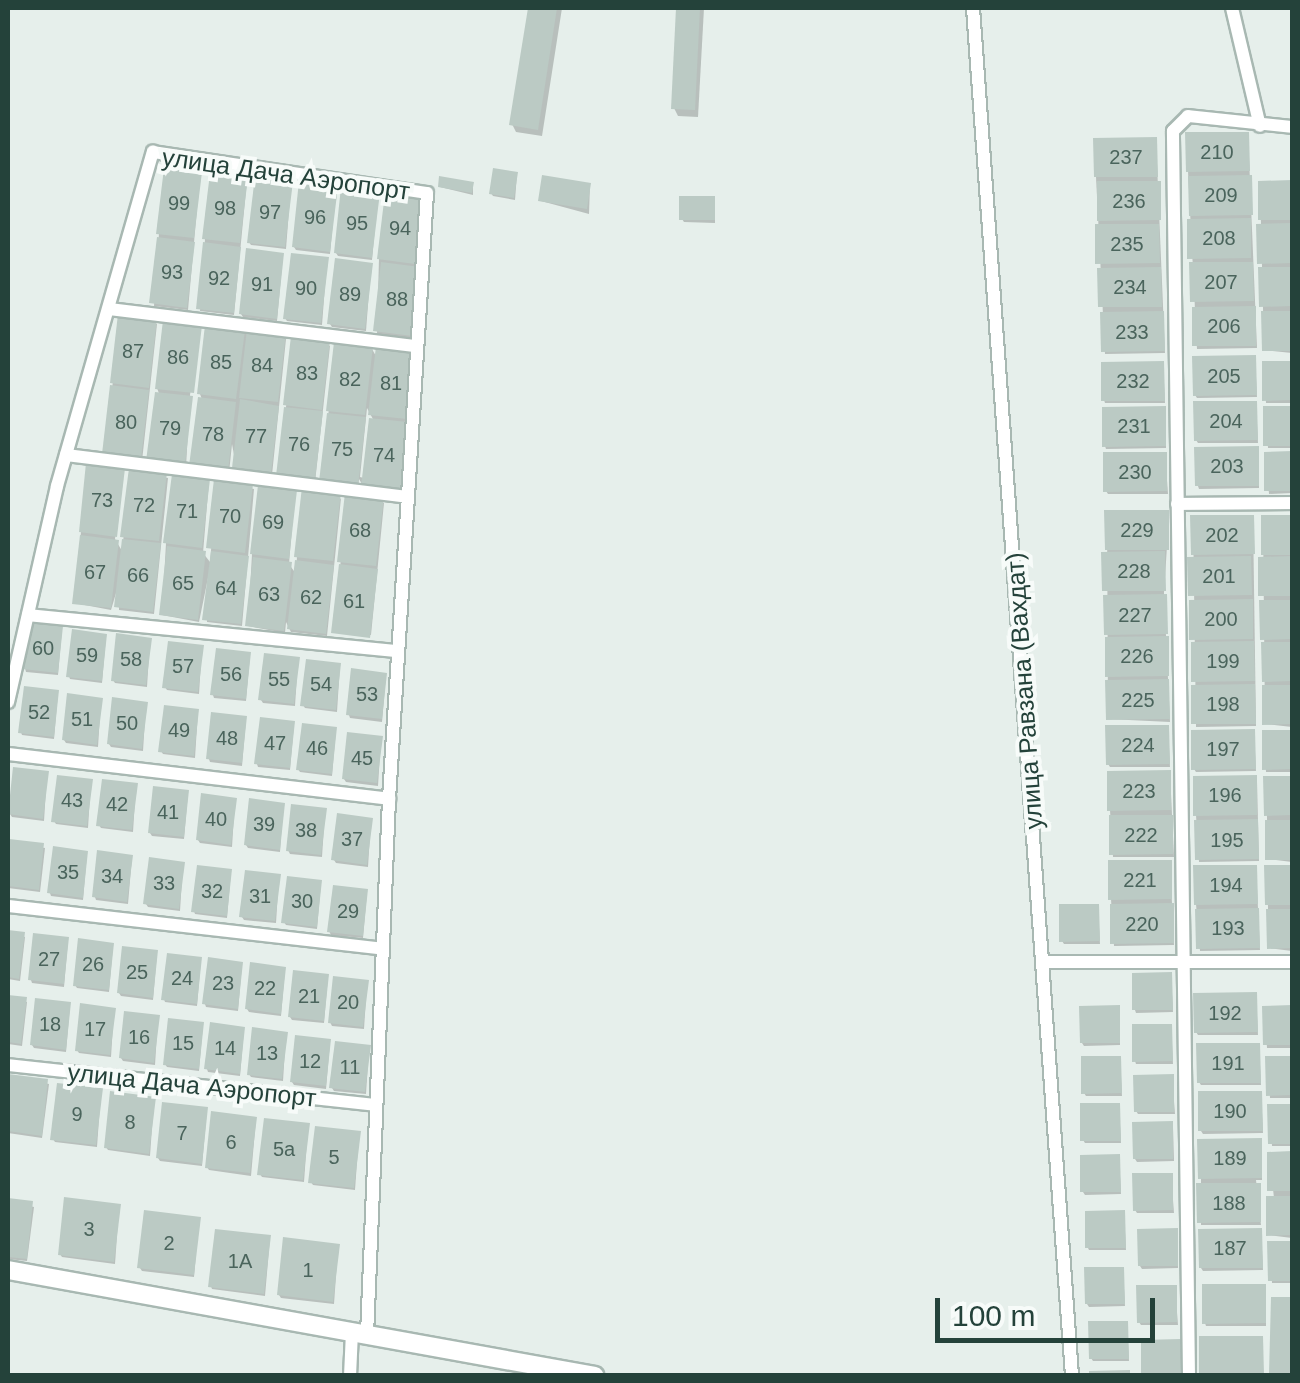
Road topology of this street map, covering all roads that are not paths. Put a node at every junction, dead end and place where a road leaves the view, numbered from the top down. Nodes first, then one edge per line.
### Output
1 (973, 8) edge
2 (1232, 8) edge
3 (1260, 126) junction
4 (1292, 127) edge
5 (109, 309) junction
6 (417, 346) junction
7 (66, 455) junction
8 (407, 497) junction
9 (1292, 503) edge
10 (1177, 504) junction
11 (28, 615) junction
12 (398, 652) junction
13 (8, 702) edge
14 (8, 754) edge
15 (388, 800) junction
16 (8, 906) edge
17 (382, 949) junction
18 (1182, 960) junction
19 (1044, 962) junction
20 (1292, 962) edge
21 (8, 1065) edge
22 (376, 1106) junction
23 (8, 1272) edge
24 (359, 1334) junction
25 (350, 1376) edge
26 (595, 1376) edge
27 (1072, 1376) edge
28 (1189, 1376) edge

1 - 19 street, улица Равзана (Вахдат)
2 - 3 street
3 - 4 street
3 - 10 street
5 - 6 street
5 - 6 street, улица Дача Аэропорт
5 - 7 street, улица Дача Аэропорт
6 - 8 street, улица Дача Аэропорт
7 - 8 street
7 - 11 street, улица Дача Аэропорт
8 - 12 street, улица Дача Аэропорт
9 - 10 street
10 - 18 street
11 - 12 street
11 - 13 street, улица Дача Аэропорт
12 - 15 street, улица Дача Аэропорт
14 - 15 street
15 - 17 street, улица Дача Аэропорт
16 - 17 street
17 - 22 street, улица Дача Аэропорт
18 - 19 street
18 - 20 street
18 - 28 street
19 - 27 street, улица Равзана (Вахдат)
21 - 22 street, улица Дача Аэропорт
22 - 24 street, улица Дача Аэропорт
23 - 24 main road
24 - 25 street, улица Дача Аэропорт
24 - 26 main road

